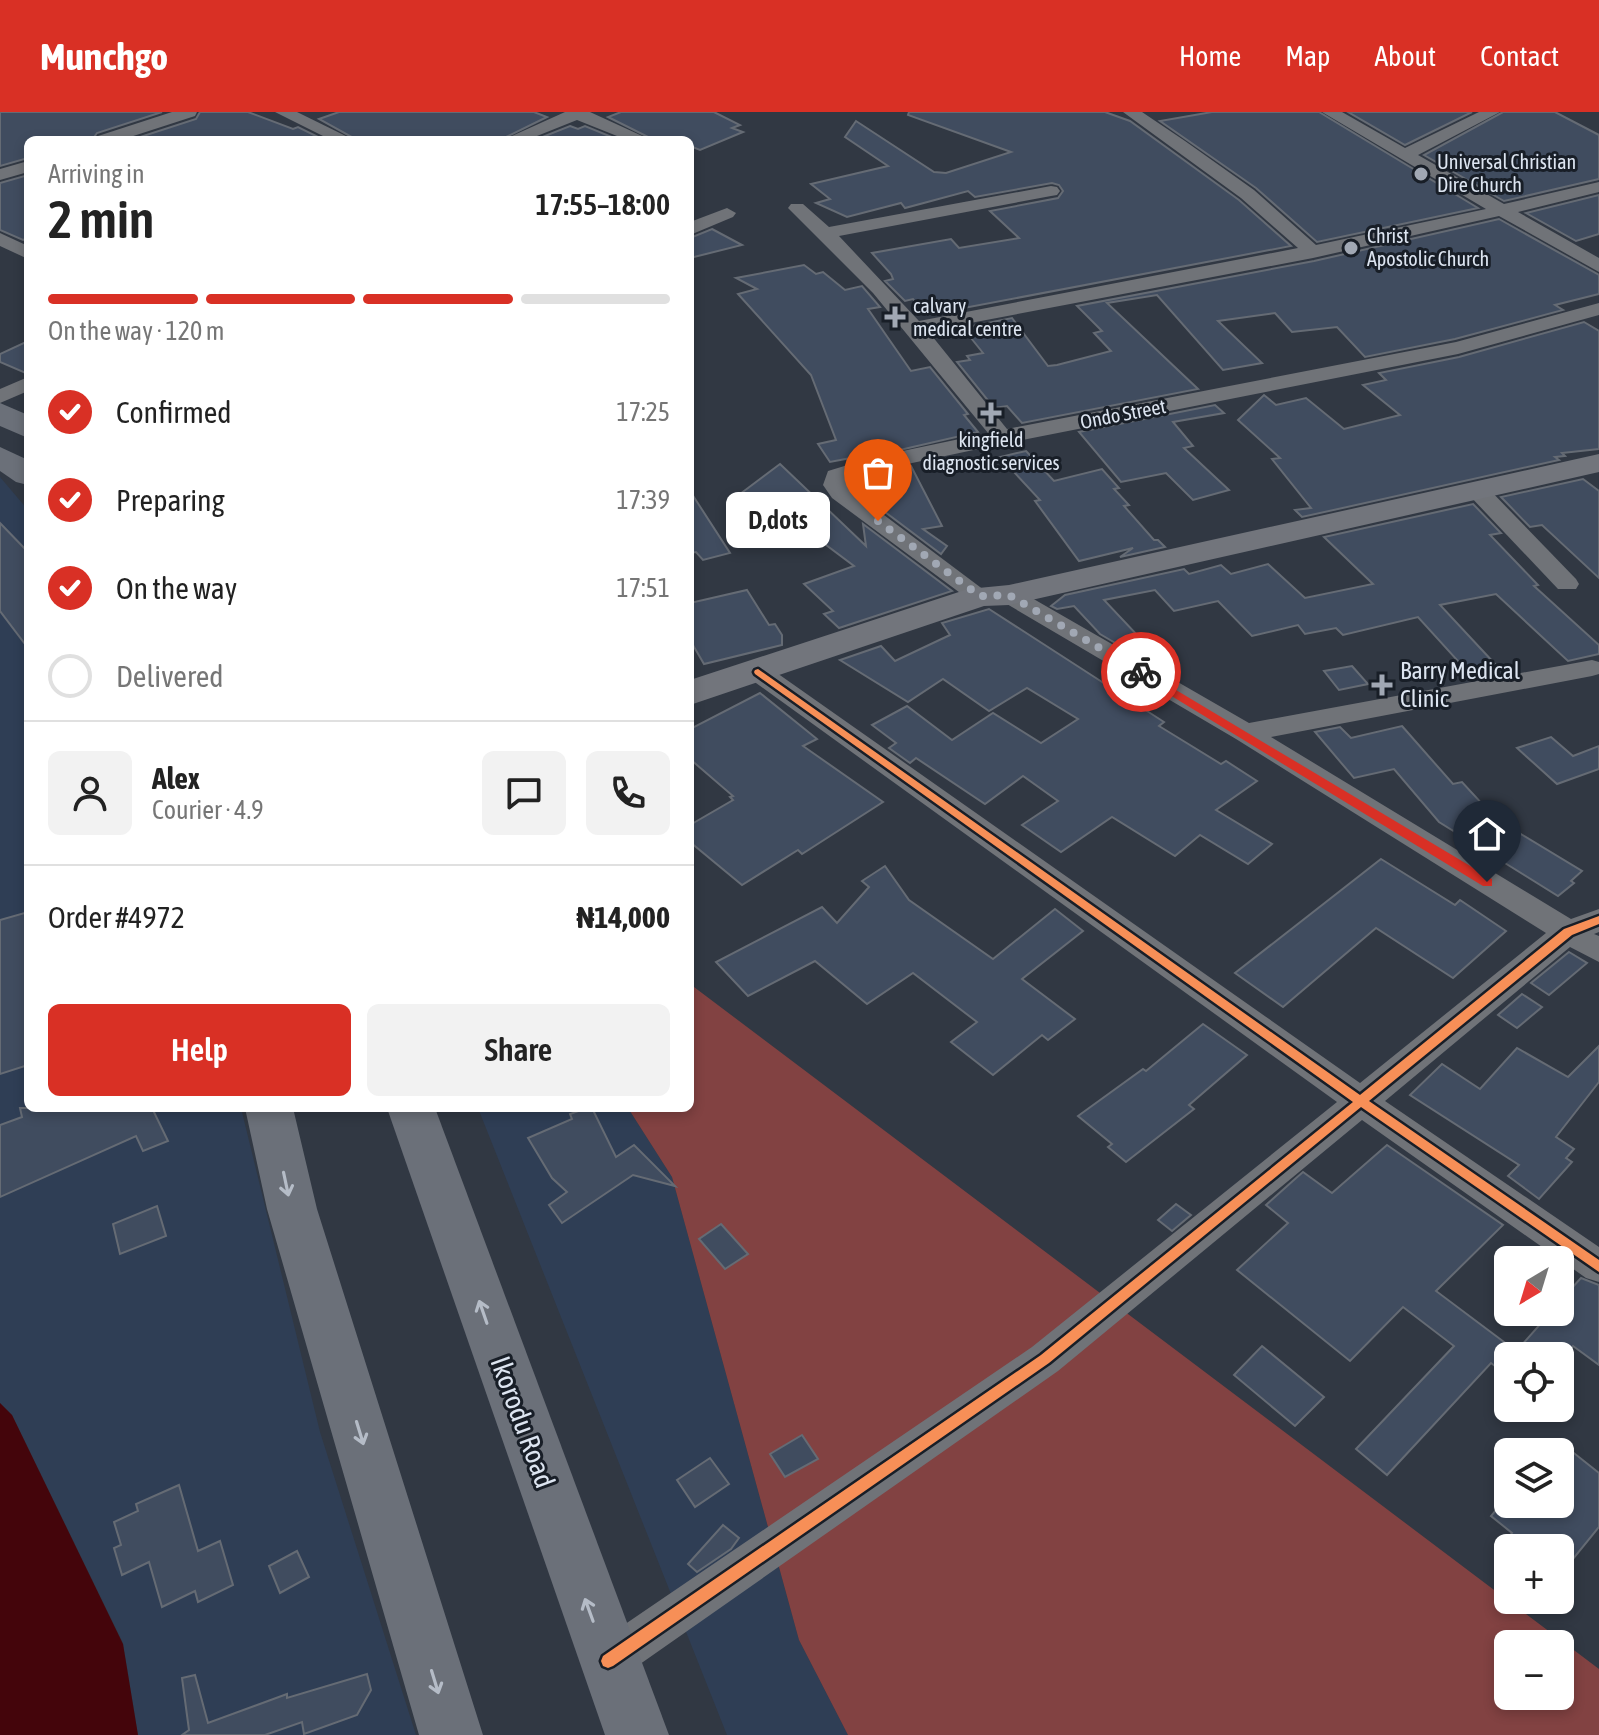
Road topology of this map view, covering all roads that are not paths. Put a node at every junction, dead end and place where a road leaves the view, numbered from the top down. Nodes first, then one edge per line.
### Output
1 (189, 112) edge
2 (283, 112) edge
3 (1131, 112) edge
4 (1330, 112) edge
5 (1492, 112) edge
6 (578, 113) edge
7 (132, 136) edge
8 (336, 136) edge
9 (522, 136) edge
10 (633, 136) edge
11 (1406, 154) junction
12 (24, 167) edge
13 (0, 175) edge
14 (1599, 187) edge
15 (1051, 191) dead end
16 (797, 208) dead end
17 (1503, 211) junction
18 (727, 213) dead end
19 (694, 227) edge
20 (826, 233) junction
21 (0, 239) edge
22 (24, 251) edge
23 (1313, 252) junction
24 (1599, 266) edge
25 (1599, 309) edge
26 (917, 327) junction
27 (24, 385) edge
28 (0, 397) edge
29 (0, 413) edge
30 (24, 426) edge
31 (1002, 437) junction
32 (0, 457) edge
33 (1599, 463) edge
34 (24, 472) edge
35 (1477, 490) junction
36 (1567, 584) dead end
37 (994, 596) junction
38 (1592, 668) dead end
39 (758, 672) junction
40 (694, 692) edge
41 (1245, 733) junction
42 (1583, 926) edge
43 (1599, 951) edge
44 (1360, 1101) junction
45 (270, 1112) edge
46 (412, 1112) edge
47 (1599, 1267) edge
48 (608, 1661) junction
49 (451, 1735) edge
50 (637, 1735) edge

1 - 7 street
2 - 8 street
3 - 23 street
4 - 11 street
5 - 11 street
6 - 9 street
6 - 10 street
11 - 17 street
12 - 13 street
14 - 17 street
15 - 20 street
16 - 20 street
17 - 23 street
17 - 24 street
18 - 19 street
20 - 26 street
21 - 22 street
23 - 26 street
25 - 31 street, Ondo Street
26 - 31 street
27 - 28 street
29 - 30 highway
31 - 37 street, Ondo Street
32 - 34 highway
33 - 35 street
35 - 36 street
35 - 37 street
37 - 39 street
37 - 41 street
38 - 41 street
39 - 40 street
39 - 44 street
41 - 42 street
42 - 43 street
42 - 44 street
44 - 47 street
44 - 48 street
45 -> 49 highway
48 -> 46 highway, Ikorodu Road
48 - 50 highway, Ikorodu Road

